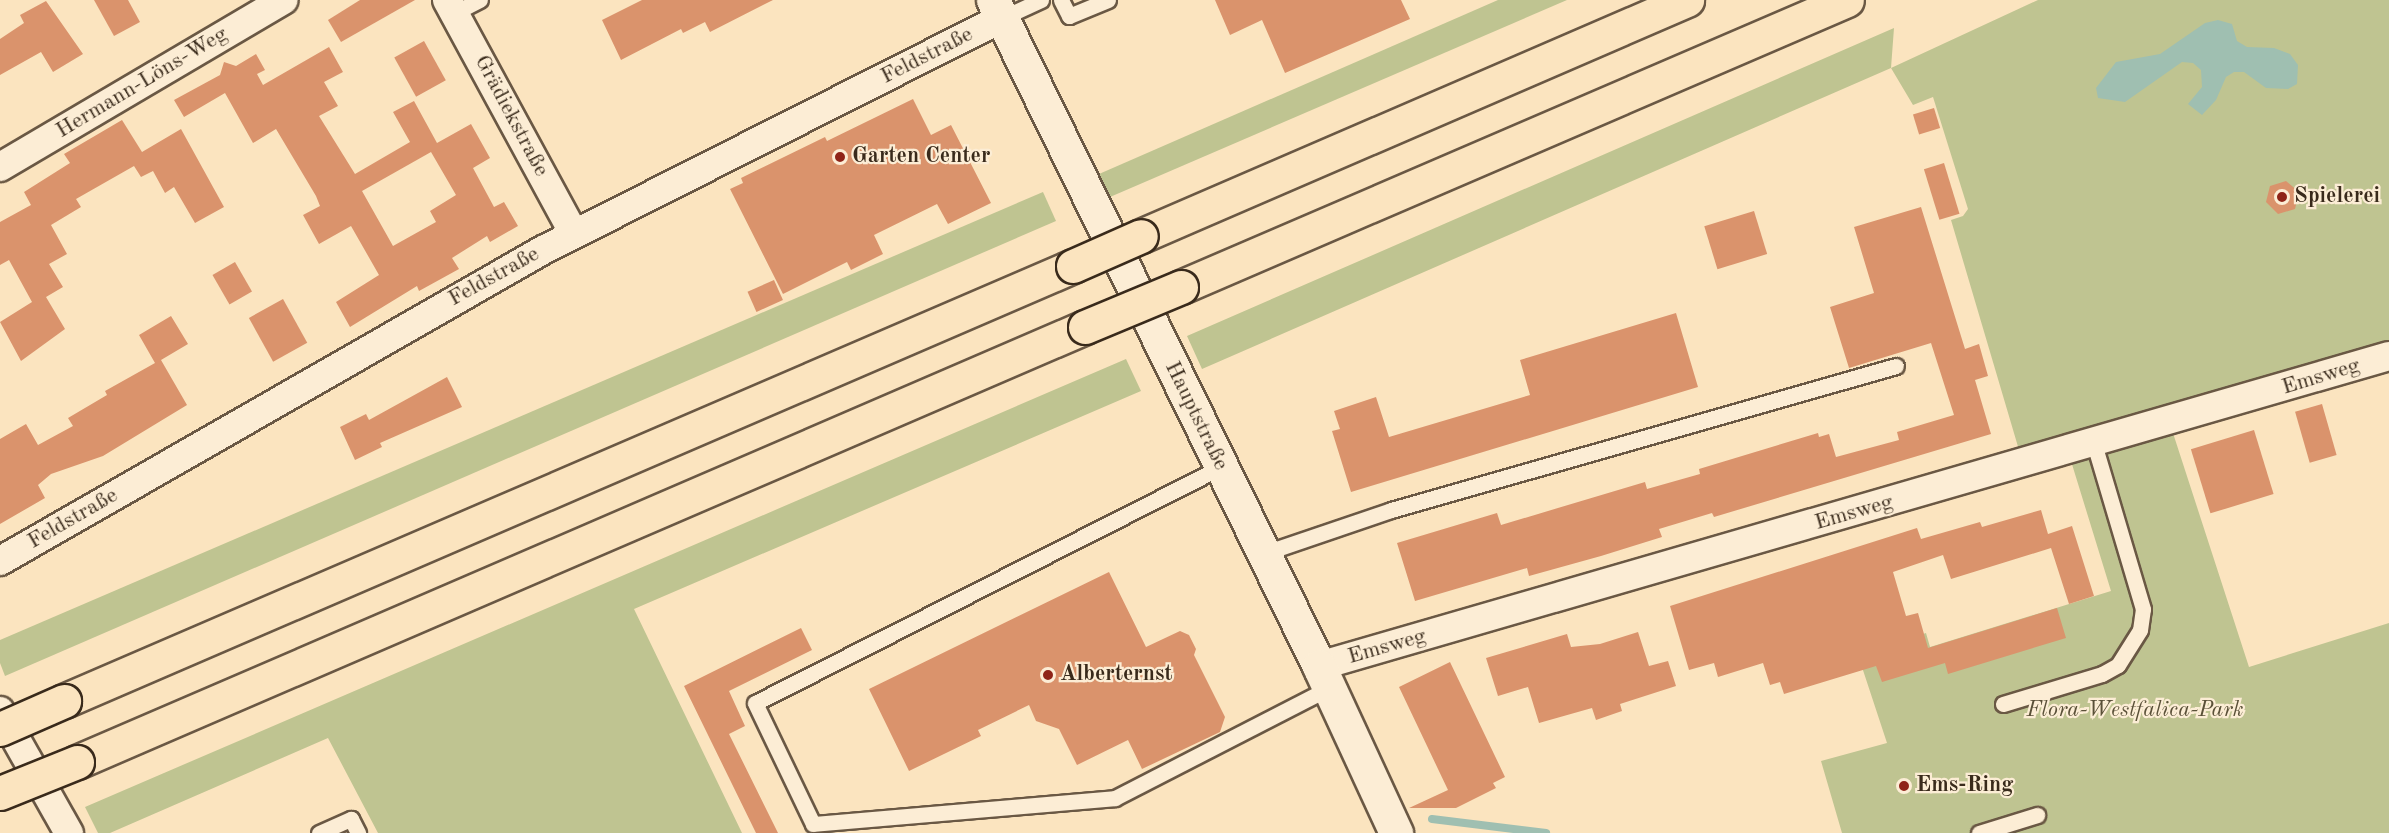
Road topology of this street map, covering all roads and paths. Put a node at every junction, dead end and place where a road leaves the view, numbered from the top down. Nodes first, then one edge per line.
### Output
1 (284, 0) edge
2 (480, 0) edge
3 (1041, 0) edge
4 (1061, 0) edge
5 (1108, 0) edge
6 (1687, 0) edge
7 (1847, 0) edge
8 (450, 6) edge
9 (997, 9) edge
10 (0, 167) edge
11 (574, 234) junction
12 (2389, 356) edge
13 (1896, 366) dead end
14 (2094, 444) junction
15 (1221, 467) junction
16 (1262, 554) junction
17 (0, 561) edge
18 (1324, 677) junction
19 (2003, 704) dead end
20 (0, 711) edge
21 (0, 729) edge
22 (0, 793) edge
23 (2037, 815) dead end
24 (69, 833) edge
25 (319, 833) edge
26 (358, 833) edge
27 (1396, 833) edge
28 (1979, 833) edge

1 - 10 street, Hermann-Löns-Weg
2 - 8 lane
3 - 9 lane
4 - 5 lane
6 - 21 highway, bridge
7 - 22 highway, bridge
8 - 11 street, Grädiekstraße
9 - 11 street, Feldstraße
9 - 15 street, Hauptstraße
11 - 17 street, Feldstraße
12 - 14 street, Emsweg
13 - 16 lane
14 - 18 street, Emsweg
14 - 19 lane
15 - 16 street, Hauptstraße
15 - 18 lane
16 - 18 street, Hauptstraße
18 - 27 street, Hauptstraße
20 - 24 street
23 - 28 lane
25 - 26 lane

